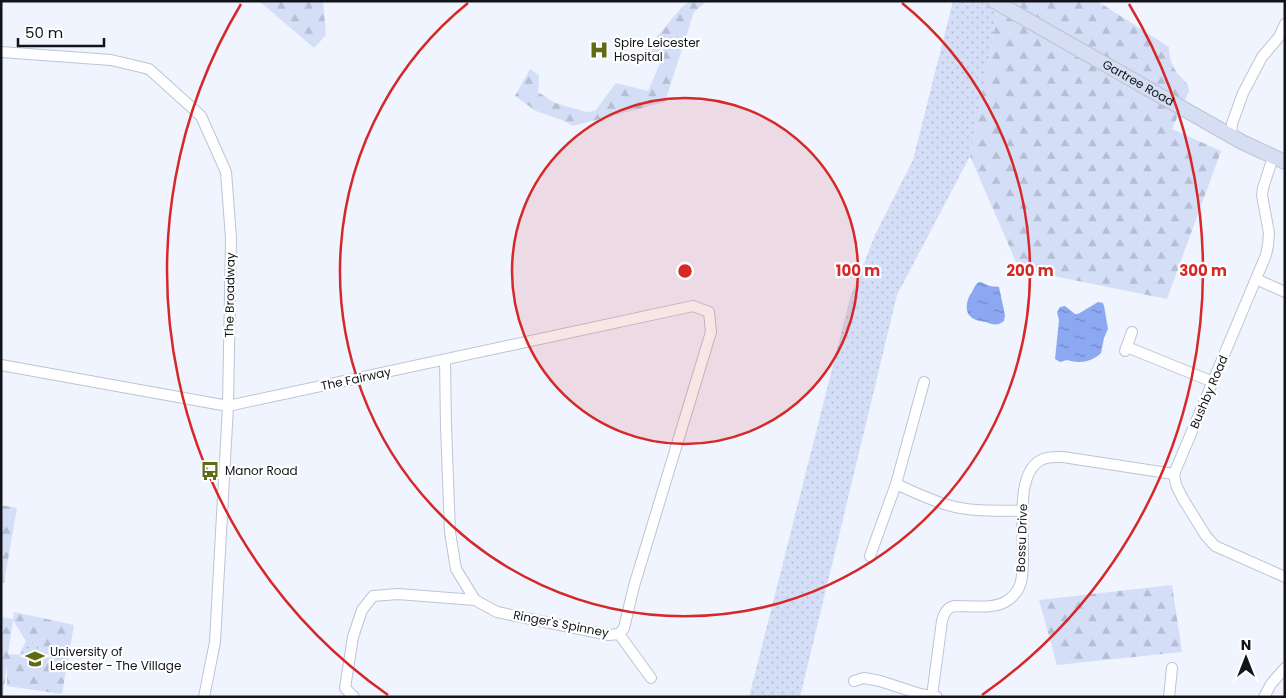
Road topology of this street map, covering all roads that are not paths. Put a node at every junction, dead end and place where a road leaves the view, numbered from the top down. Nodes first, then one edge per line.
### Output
1 (994, 1) edge
2 (1285, 24) edge
3 (1, 52) edge
4 (1231, 135) junction
5 (1279, 159) edge
6 (1256, 279) junction
7 (1285, 292) edge
8 (709, 312) joint
9 (1132, 332) dead end
10 (445, 360) junction
11 (1, 365) edge
12 (924, 382) dead end
13 (1213, 382) junction
14 (228, 406) junction
15 (1174, 474) junction
16 (896, 484) junction
17 (1022, 511) junction
18 (870, 556) dead end
19 (1285, 577) edge
20 (475, 600) junction
21 (619, 634) junction
22 (1172, 668) dead end
23 (1285, 668) edge
24 (651, 678) dead end
25 (854, 681) dead end
26 (932, 696) edge
27 (204, 697) edge
28 (354, 697) edge
29 (937, 697) edge
30 (1169, 697) edge
31 (1264, 697) edge

1 - 4 main road, Gartree Road
2 - 4 street
3 - 14 street, The Broadway
4 - 5 main road, Gartree Road
5 - 6 street, Bushby Road
6 - 7 street
6 - 13 street, Bushby Road
8 - 10 street, The Fairway
8 - 21 street, Ringer's Spinney
9 - 13 street
10 - 14 street, The Fairway
10 - 20 street, Ringer's Spinney
11 - 14 street, The Fairway
12 - 16 street
13 - 15 street, Bushby Road
14 - 27 street, The Broadway
15 - 17 street, Bossu Drive
15 - 19 street
16 - 17 street
16 - 18 street
17 - 26 street, Bossu Drive
20 - 21 street, Ringer's Spinney
20 - 28 street
21 - 24 street
22 - 30 street
23 - 31 street
25 - 26 street
26 - 29 street

